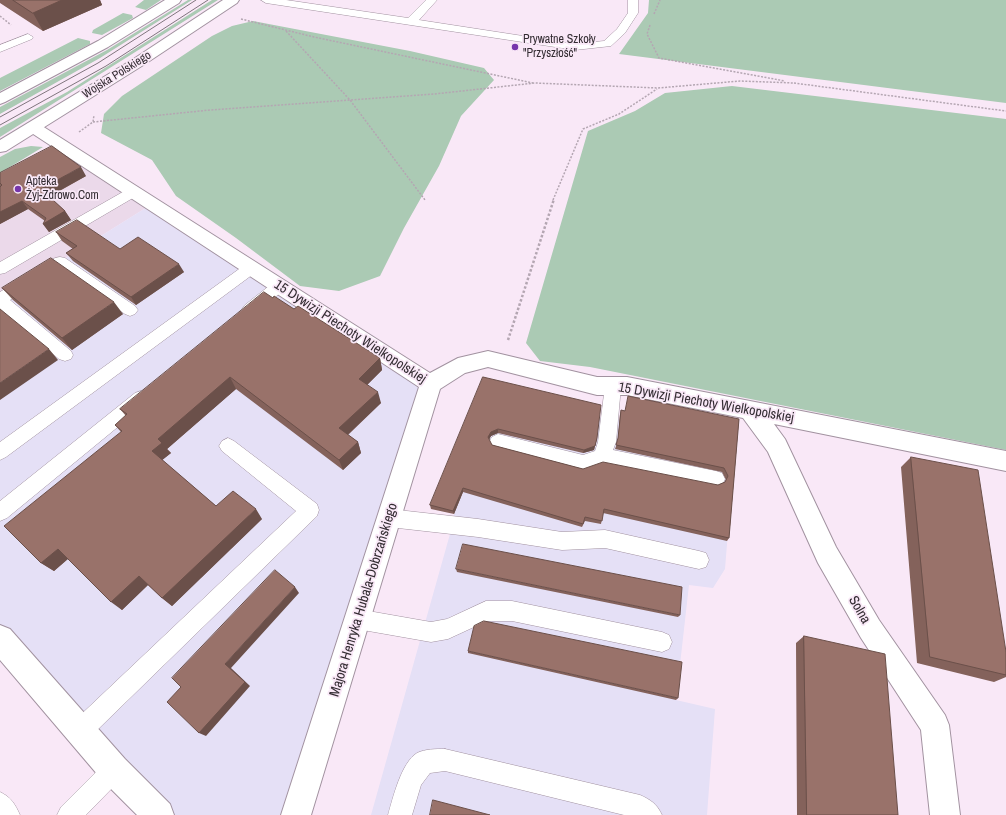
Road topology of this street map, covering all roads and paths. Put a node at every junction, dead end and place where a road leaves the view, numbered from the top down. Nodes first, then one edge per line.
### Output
1 (173, 0) edge
2 (232, 0) edge
3 (273, 0) edge
4 (432, 0) edge
5 (632, 0) edge
6 (660, 0) edge
7 (241, 20) dead end
8 (410, 23) junction
9 (285, 30) junction
10 (28, 37) edge
11 (0, 49) edge
12 (535, 83) junction
13 (794, 83) junction
14 (658, 88) junction
15 (0, 99) edge
16 (350, 100) junction
17 (1006, 111) edge
18 (93, 122) dead end
19 (33, 127) junction
20 (0, 147) edge
21 (133, 192) junction
22 (425, 200) dead end
23 (251, 268) junction
24 (0, 269) edge
25 (279, 286) junction
26 (0, 300) edge
27 (130, 310) edge
28 (236, 321) edge
29 (65, 354) edge
30 (501, 362) junction
31 (431, 384) junction
32 (155, 386) edge
33 (613, 386) junction
34 (750, 410) junction
35 (498, 442) dead end
36 (228, 446) dead end
37 (0, 452) edge
38 (602, 456) junction
39 (1006, 461) edge
40 (716, 479) dead end
41 (0, 512) edge
42 (389, 518) junction
43 (699, 560) dead end
44 (357, 619) junction
45 (0, 639) edge
46 (662, 642) dead end
47 (80, 731) junction
48 (114, 770) junction
49 (0, 804) edge
50 (8, 815) edge
51 (69, 815) edge
52 (159, 815) edge
53 (296, 815) edge
54 (400, 815) edge
55 (650, 815) edge
56 (945, 815) edge

1 - 15 street
2 - 19 street, Wojska Polskiego
3 - 8 lane
4 - 8 lane
5 - 8 lane
6 - 13 path
7 - 9 path
9 - 12 path
9 - 16 path
10 - 11 lane
12 - 14 path
12 - 16 path
13 - 14 path
13 - 17 path
14 - 30 path
16 - 18 path
16 - 22 path
19 - 20 street, Wojska Polskiego
19 - 21 street, 15 Dywizji Piechoty Wielkopolskiej
21 - 23 street, 15 Dywizji Piechoty Wielkopolskiej
21 - 24 lane
23 - 25 street, 15 Dywizji Piechoty Wielkopolskiej
23 - 37 lane
25 - 28 lane
25 - 31 street, 15 Dywizji Piechoty Wielkopolskiej
26 - 27 lane
26 - 29 lane
30 - 31 street, 15 Dywizji Piechoty Wielkopolskiej
30 - 33 street, 15 Dywizji Piechoty Wielkopolskiej
31 - 42 street, Majora Henryka Hubala-Dobrzańskiego
32 - 41 lane
33 - 34 street, 15 Dywizji Piechoty Wielkopolskiej
33 - 38 lane
34 - 39 street, 15 Dywizji Piechoty Wielkopolskiej
34 - 56 street, Solna
35 - 38 lane
36 - 47 lane
38 - 40 lane
42 - 43 lane
42 - 44 street, Majora Henryka Hubala-Dobrzańskiego
44 - 46 lane
44 - 53 street, Majora Henryka Hubala-Dobrzańskiego
45 - 47 street
47 - 48 street
48 - 51 lane
48 - 52 street
49 - 50 lane
54 - 55 lane

